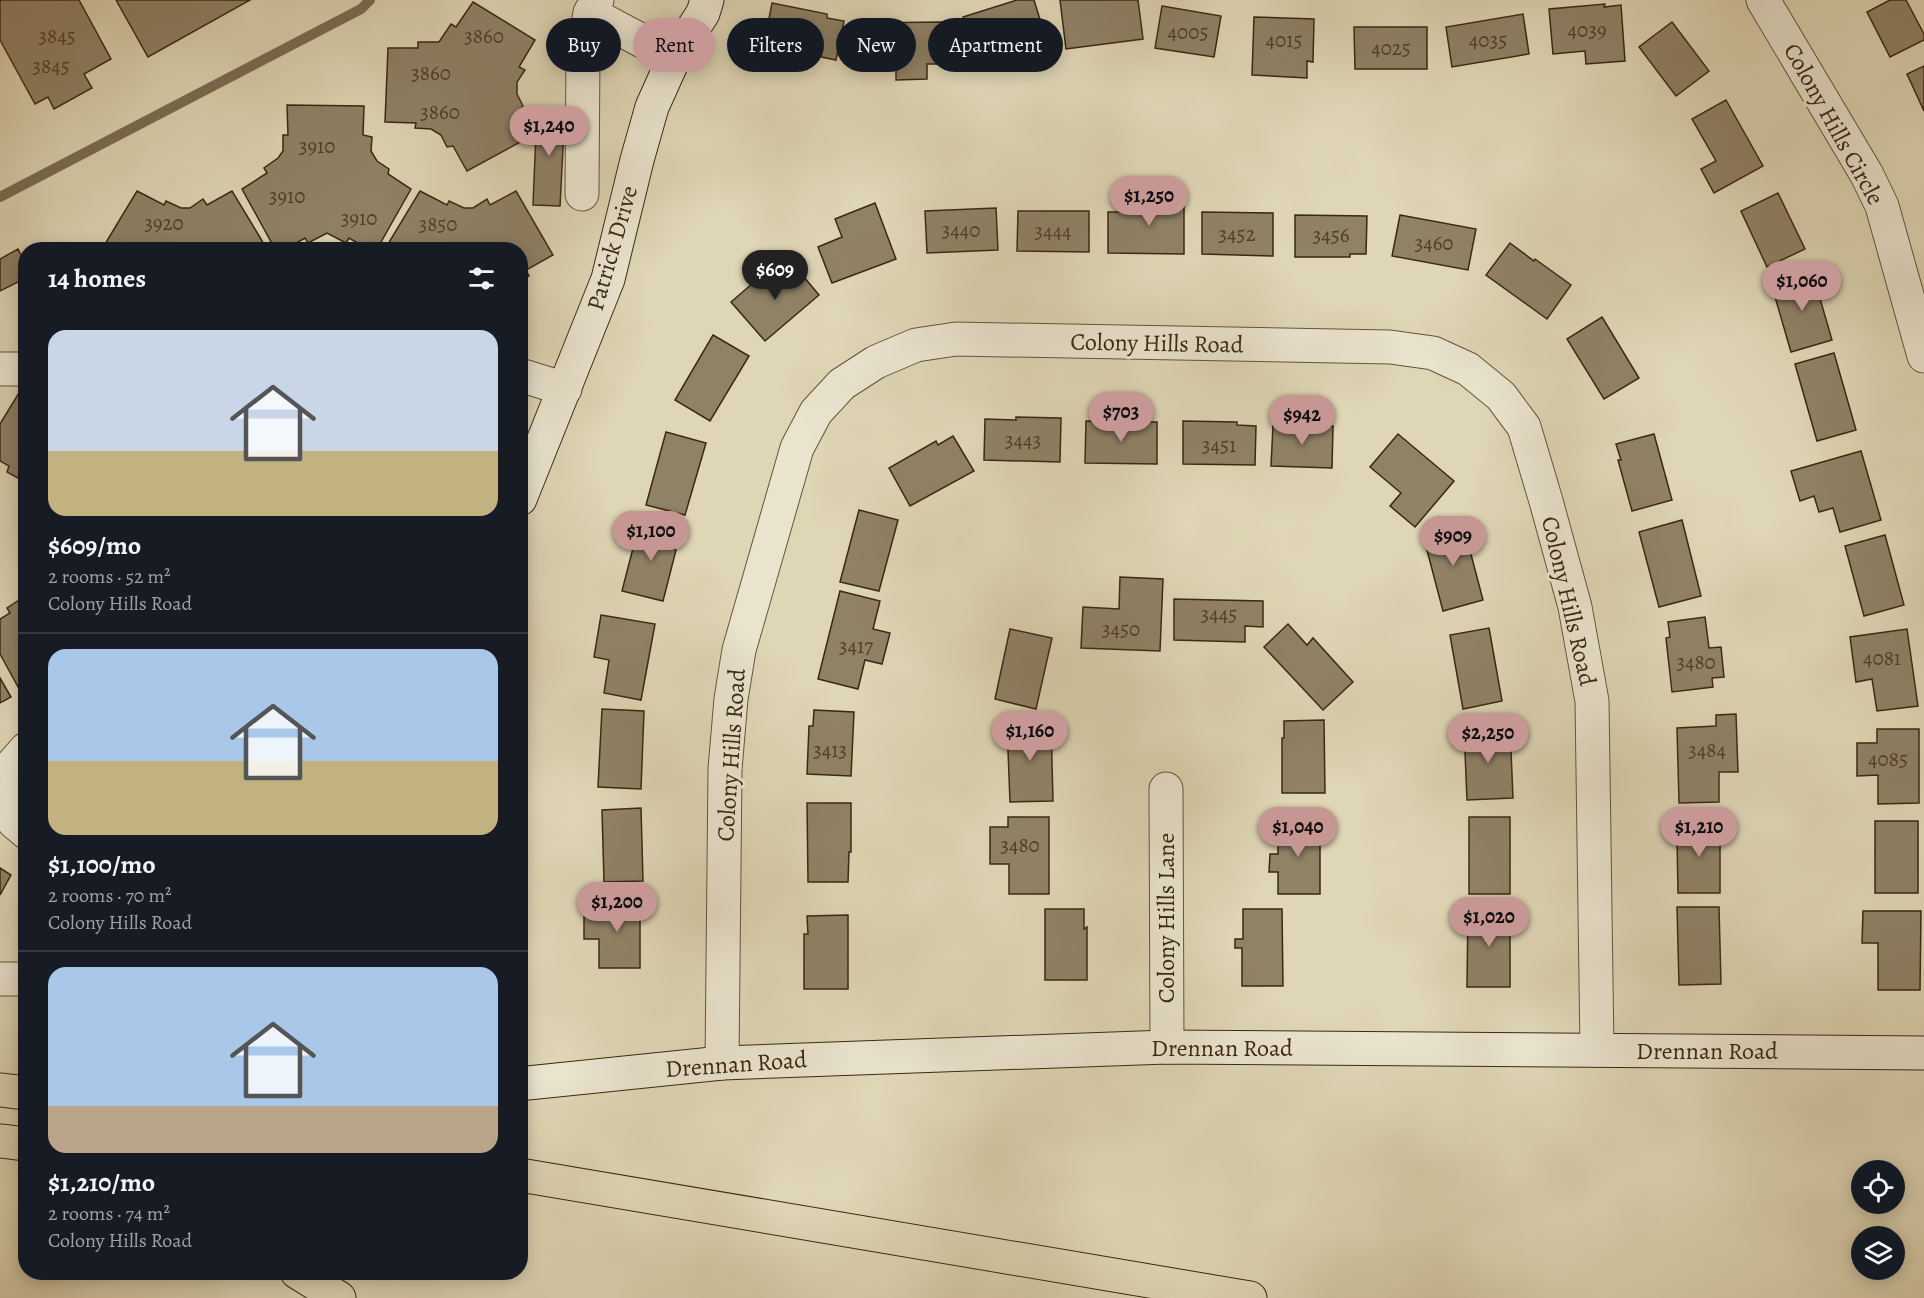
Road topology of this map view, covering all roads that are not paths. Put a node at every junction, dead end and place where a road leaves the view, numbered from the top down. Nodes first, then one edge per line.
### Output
1 (707, 0) edge
2 (1763, 0) edge
3 (594, 7) edge
4 (699, 18) edge
5 (633, 32) edge
6 (668, 72) edge
7 (582, 194) dead end
8 (1924, 356) edge
9 (0, 369) edge
10 (18, 369) edge
11 (528, 377) edge
12 (566, 389) junction
13 (528, 480) edge
14 (18, 759) edge
15 (1166, 789) dead end
16 (18, 825) edge
17 (0, 979) edge
18 (18, 979) edge
19 (1167, 1047) junction
20 (1597, 1050) junction
21 (1924, 1053) edge
22 (722, 1063) junction
23 (528, 1083) edge
24 (0, 1090) edge
25 (18, 1092) edge
26 (0, 1141) edge
27 (18, 1143) edge
28 (528, 1176) edge
29 (310, 1280) edge
30 (339, 1298) edge
31 (1250, 1298) edge

1 - 4 street, Patrick Drive
2 - 8 street, Colony Hills Circle
3 - 5 street
3 - 7 street
6 - 12 street, Patrick Drive
9 - 10 street
11 - 12 street
12 - 13 street, Patrick Drive
14 - 16 street
15 - 19 street, Colony Hills Lane
17 - 18 street
19 - 20 street, Drennan Road
19 - 22 street, Drennan Road
20 - 21 street, Drennan Road
20 - 22 street, Colony Hills Road
22 - 23 street, Drennan Road
24 - 25 highway
26 - 27 highway
28 - 31 highway
29 - 30 highway

